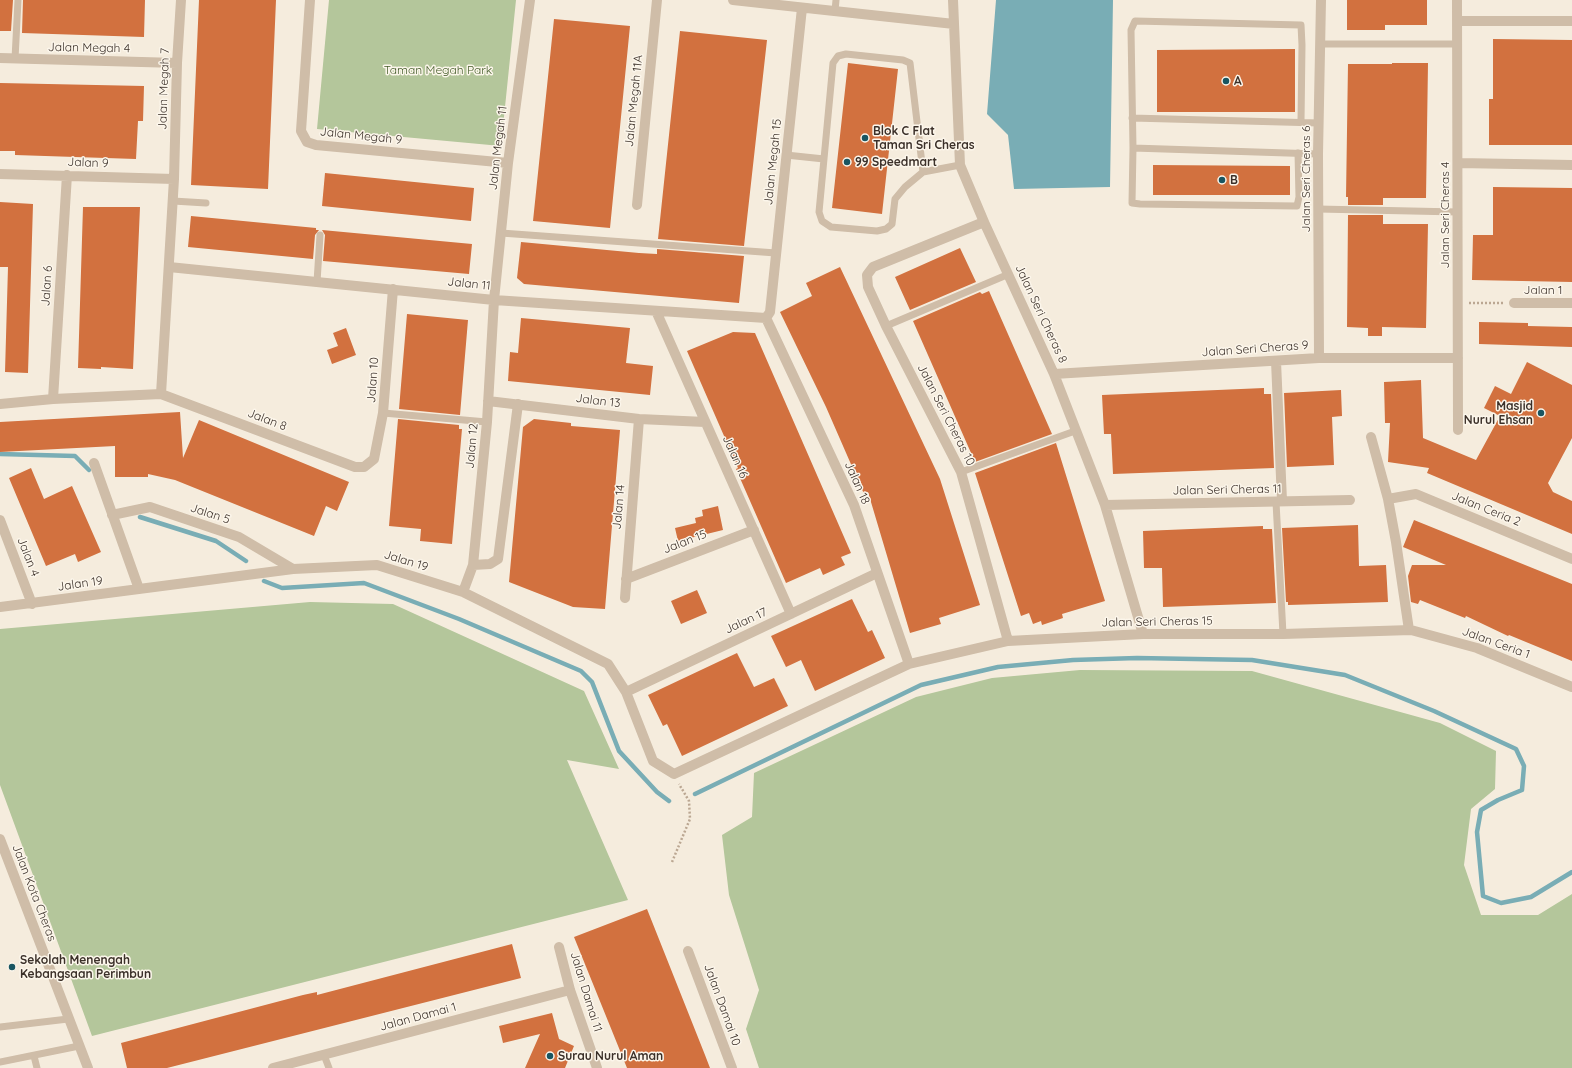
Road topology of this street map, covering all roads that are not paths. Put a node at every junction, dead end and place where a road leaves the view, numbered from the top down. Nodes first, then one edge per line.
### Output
1 (18, 0) edge
2 (181, 0) edge
3 (310, 0) edge
4 (530, 0) edge
5 (657, 0) edge
6 (733, 0) edge
7 (836, 0) edge
8 (953, 0) edge
9 (1321, 0) edge
10 (1457, 0) edge
11 (802, 8) junction
12 (835, 11) junction
13 (1457, 21) junction
14 (1572, 21) edge
15 (954, 24) junction
16 (1321, 44) junction
17 (1457, 44) junction
18 (0, 58) edge
19 (15, 59) junction
20 (177, 63) junction
21 (1132, 118) junction
22 (1301, 122) junction
23 (1319, 123) junction
24 (1133, 148) junction
25 (1298, 153) junction
26 (1318, 154) junction
27 (786, 155) junction
28 (824, 159) junction
29 (508, 163) junction
30 (1458, 163) junction
31 (960, 165) junction
32 (1572, 165) edge
33 (923, 172) junction
34 (0, 174) edge
35 (67, 175) junction
36 (174, 179) junction
37 (173, 201) junction
38 (206, 203) dead end
39 (637, 205) dead end
40 (1318, 209) junction
41 (1458, 212) junction
42 (984, 222) junction
43 (501, 233) junction
44 (320, 235) dead end
45 (776, 253) junction
46 (169, 267) junction
47 (1009, 274) junction
48 (318, 282) junction
49 (393, 289) junction
50 (494, 300) junction
51 (1514, 303) road end
52 (1572, 303) edge
53 (656, 311) junction
54 (766, 318) junction
55 (886, 326) junction
56 (1319, 358) junction
57 (1458, 358) junction
58 (1276, 361) junction
59 (1054, 374) junction
60 (161, 394) junction
61 (53, 399) junction
62 (488, 401) junction
63 (0, 404) edge
64 (518, 404) junction
65 (383, 413) junction
66 (640, 419) junction
67 (487, 422) junction
68 (705, 422) junction
69 (1458, 430) dead end
70 (1075, 431) junction
71 (1371, 437) dead end
72 (94, 464) dead end
73 (364, 467) joint
74 (961, 472) junction
75 (1388, 499) junction
76 (1350, 500) dead end
77 (1279, 502) junction
78 (1104, 505) junction
79 (112, 515) junction
80 (0, 520) edge
81 (754, 530) junction
82 (1572, 559) edge
83 (473, 565) junction
84 (293, 569) junction
85 (877, 573) junction
86 (626, 579) junction
87 (139, 589) junction
88 (463, 592) junction
89 (625, 598) dead end
90 (32, 604) junction
91 (0, 607) edge
92 (791, 614) junction
93 (1409, 630) junction
94 (1143, 634) junction
95 (1283, 634) junction
96 (1008, 641) junction
97 (909, 664) junction
98 (1572, 687) edge
99 (626, 692) junction
100 (0, 839) edge
101 (559, 947) dead end
102 (688, 950) dead end
103 (570, 990) junction
104 (68, 1019) junction
105 (0, 1027) edge
106 (78, 1046) junction
107 (324, 1055) junction
108 (34, 1056) junction
109 (0, 1062) edge
110 (37, 1068) edge
111 (88, 1068) edge
112 (273, 1068) edge
113 (329, 1068) edge
114 (597, 1068) edge
115 (732, 1068) edge

1 - 19 lane
2 - 20 street, Jalan Megah 7
3 - 29 street, Jalan Megah 9
4 - 29 street, Jalan Megah 11
5 - 39 street, Jalan Megah 11A
6 - 11 street
7 - 12 lane
8 - 15 street, Jalan Seri Cheras 8
9 - 16 street, Jalan Seri Cheras 6
10 - 13 street, Jalan Seri Cheras 4
11 - 12 street
11 - 27 street, Jalan Megah 15
12 - 15 street
13 - 14 street
13 - 17 street, Jalan Seri Cheras 4
15 - 31 street, Jalan Seri Cheras 8
16 - 17 lane
16 - 23 street, Jalan Seri Cheras 6
17 - 30 street, Jalan Seri Cheras 4
18 - 19 street, Jalan Megah 4
19 - 20 street, Jalan Megah 4
20 - 36 street, Jalan Megah 7
21 - 22 lane
21 - 22 lane
21 - 24 lane
22 - 23 lane
23 - 26 street, Jalan Seri Cheras 6
24 - 25 lane
24 - 25 lane
25 - 26 lane
26 - 40 street, Jalan Seri Cheras 6
27 - 28 lane
27 - 45 street, Jalan Megah 15
28 - 33 lane
28 - 33 lane
29 - 43 street, Jalan Megah 11
30 - 32 street
30 - 41 street, Jalan Seri Cheras 4
31 - 33 lane
31 - 42 street, Jalan Seri Cheras 8
34 - 35 street, Jalan 9
35 - 36 street, Jalan 9
35 - 61 street, Jalan 6
36 - 37 street
37 - 38 lane
37 - 46 street
40 - 41 lane
40 - 56 street, Jalan Seri Cheras 6
41 - 57 street, Jalan Seri Cheras 4
42 - 47 street, Jalan Seri Cheras 8
42 - 55 street, Jalan Seri Cheras 10
43 - 45 lane
43 - 50 street, Jalan Megah 11
44 - 48 lane
45 - 54 street, Jalan Megah 15
46 - 48 street, Jalan 11
46 - 60 street
47 - 55 lane
47 - 59 street, Jalan Seri Cheras 8
48 - 49 street, Jalan 11
49 - 50 street, Jalan 11
49 - 65 street, Jalan 10
50 - 53 street, Jalan 11
50 - 62 street, Jalan 12
51 - 52 street, Jalan 1
53 - 54 street, Jalan 11
53 - 68 street, Jalan 16
54 - 85 street, Jalan 18
55 - 74 street, Jalan Seri Cheras 10
56 - 57 street, Jalan Seri Cheras 9
56 - 58 street, Jalan Seri Cheras 9
57 - 69 street, Jalan Seri Cheras 4
58 - 59 street, Jalan Seri Cheras 9
58 - 77 street
59 - 70 street, Jalan Seri Cheras 8
60 - 61 street, Jalan 8
60 - 73 street, Jalan 8
61 - 63 street, Jalan 8
62 - 64 street, Jalan 13
62 - 67 street, Jalan 12
64 - 66 street, Jalan 13
64 - 83 street
65 - 67 lane
65 - 73 street, Jalan 10
66 - 68 street, Jalan 13
66 - 86 street, Jalan 14
67 - 83 street, Jalan 12
68 - 81 street, Jalan 16
70 - 74 lane
70 - 78 street, Jalan Seri Cheras 8
71 - 75 street
72 - 79 street
74 - 96 street, Jalan Seri Cheras 10
75 - 82 street, Jalan Ceria 2
75 - 93 street
76 - 77 street, Jalan Seri Cheras 11
77 - 78 street, Jalan Seri Cheras 11
77 - 95 lane
78 - 94 street, Jalan Seri Cheras 8
79 - 84 street, Jalan 5
79 - 87 street
80 - 90 street, Jalan 4
81 - 86 street, Jalan 15
81 - 92 street, Jalan 16
83 - 88 street, Jalan 12
84 - 87 street, Jalan 19
84 - 88 street, Jalan 19
85 - 92 street, Jalan 17
85 - 97 street, Jalan 18
86 - 89 street, Jalan 14
87 - 90 street, Jalan 19
88 - 99 street, Jalan 19
90 - 91 street, Jalan 19
92 - 99 street, Jalan 17
93 - 95 street, Jalan Seri Cheras 15
93 - 98 street, Jalan Ceria 1
94 - 95 street, Jalan Seri Cheras 15
94 - 96 street, Jalan Seri Cheras 15
96 - 97 street, Jalan Seri Cheras 15
97 - 99 street, Jalan 19
100 - 104 street, Jalan Kota Cheras
101 - 103 street, Jalan Damai 11
102 - 115 street, Jalan Damai 10
103 - 107 street, Jalan Damai 1
103 - 114 street, Jalan Damai 11
104 - 105 lane
104 - 106 street, Jalan Kota Cheras
106 - 108 lane
106 - 111 street, Jalan Kota Cheras
107 - 112 street, Jalan Damai 1
107 - 113 lane
108 - 109 lane
108 - 110 lane

